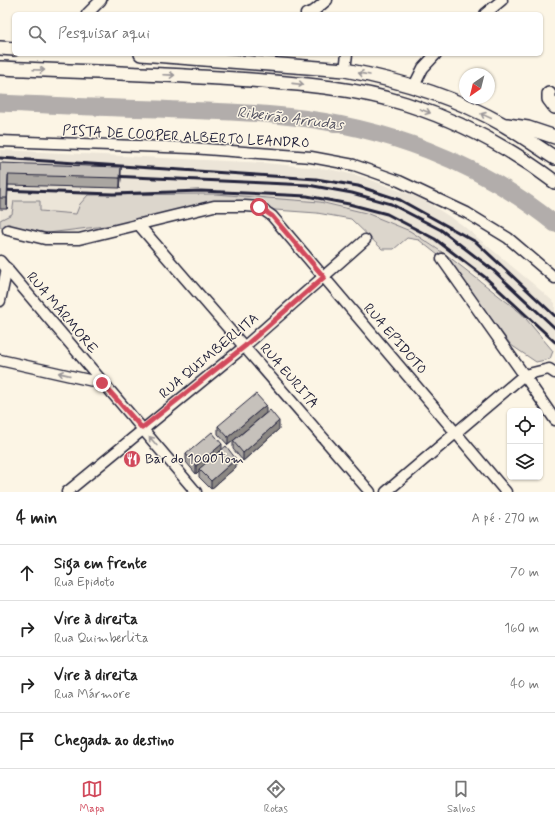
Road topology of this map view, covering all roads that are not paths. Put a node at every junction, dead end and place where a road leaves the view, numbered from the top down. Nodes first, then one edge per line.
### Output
1 (101, 0) edge
2 (327, 0) edge
3 (502, 0) edge
4 (89, 12) edge
5 (311, 12) edge
6 (487, 12) edge
7 (0, 48) edge
8 (12, 49) edge
9 (188, 56) edge
10 (347, 56) edge
11 (434, 56) edge
12 (0, 68) edge
13 (345, 70) junction
14 (414, 86) junction
15 (552, 92) edge
16 (555, 107) edge
17 (503, 124) junction
18 (555, 137) edge
19 (0, 141) edge
20 (555, 158) edge
21 (555, 182) edge
22 (138, 224) junction
23 (8, 230) dead end
24 (365, 240) dead end
25 (442, 259) dead end
26 (3, 265) edge
27 (324, 277) junction
28 (555, 278) edge
29 (0, 301) edge
30 (245, 346) junction
31 (0, 360) edge
32 (555, 373) edge
33 (524, 376) junction
34 (102, 383) junction
35 (555, 420) edge
36 (142, 428) junction
37 (457, 432) junction
38 (67, 492) edge
39 (196, 492) edge
40 (370, 492) edge
41 (386, 492) edge
42 (506, 492) edge

1 - 4 street
2 - 5 street
3 - 6 street
7 - 8 main road
9 - 13 main road
10 - 13 street
11 - 14 street
12 -> 21 main road
14 -> 13 main road
17 -> 14 main road
15 - 16 main road
17 - 18 main road
17 - 20 main road
19 - 28 street, PISTA DE COOPER ALBERTO LEANDRO
22 - 23 street
22 - 27 street, RUA EPIDOTO
22 - 30 street, RUA EURITA
24 - 27 street, RUA QUIMBERLITA
25 - 33 street
26 - 29 street
26 - 34 street, RUA MÁRMORE
27 - 30 street, RUA QUIMBERLITA
27 - 37 street, RUA EPIDOTO
30 - 36 street, RUA QUIMBERLITA
30 - 40 street, RUA EURITA
34 -> 31 street
32 - 33 street
33 - 35 street
33 - 37 street
34 - 36 street, RUA MÁRMORE
36 - 38 street, RUA QUIMBERLITA
39 -> 36 street, RUA MÁRMORE
37 - 41 street
37 - 42 street, RUA EPIDOTO

